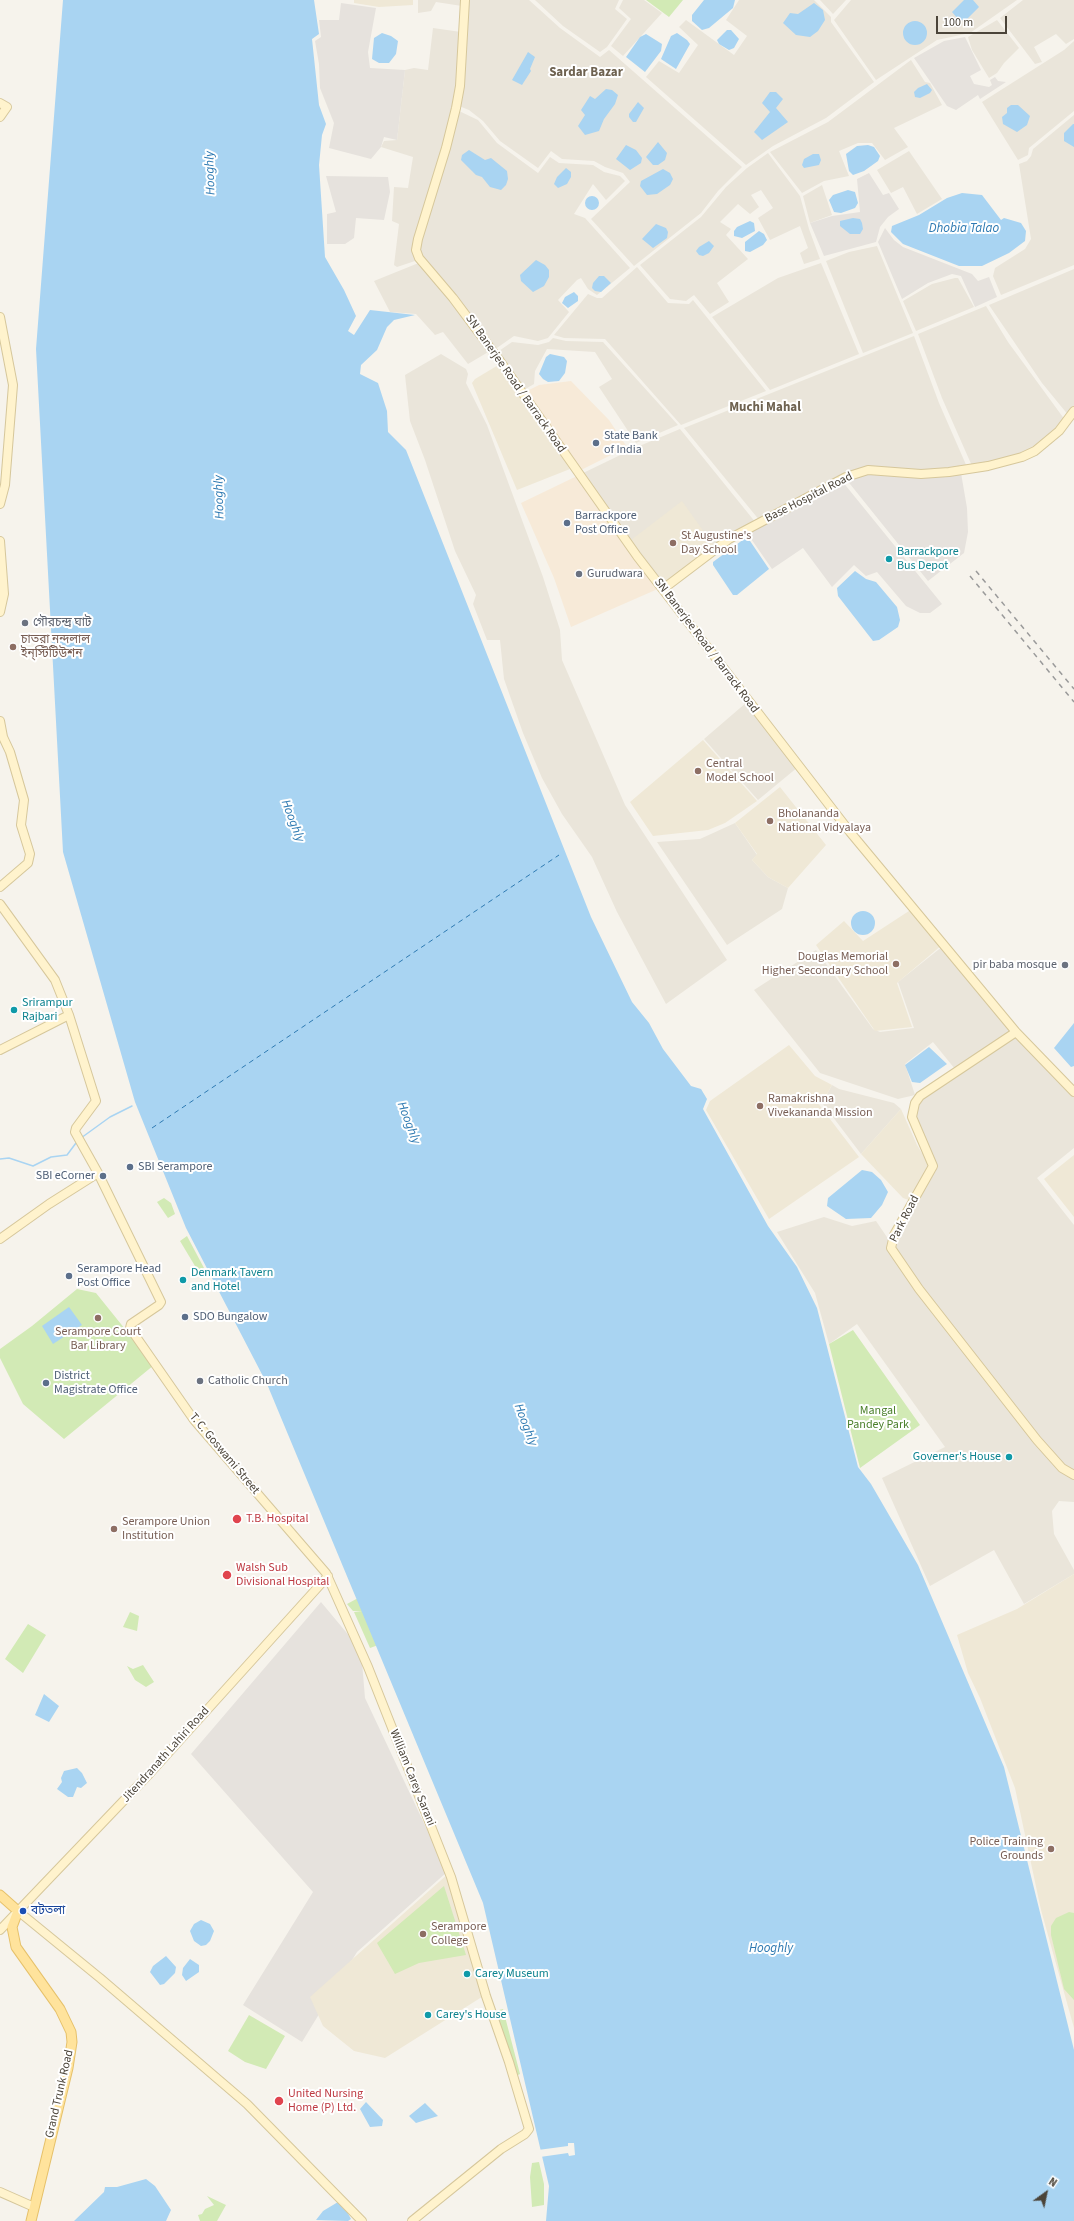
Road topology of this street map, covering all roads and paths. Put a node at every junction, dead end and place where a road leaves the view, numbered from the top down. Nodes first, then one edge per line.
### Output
1 (465, 0) edge
2 (0, 103) edge
3 (0, 117) edge
4 (0, 317) edge
5 (1074, 411) edge
6 (0, 504) edge
7 (0, 541) edge
8 (663, 589) junction
9 (0, 612) edge
10 (0, 721) edge
11 (0, 888) edge
12 (0, 904) edge
13 (69, 1015) junction
14 (1016, 1032) junction
15 (0, 1050) edge
16 (1074, 1092) edge
17 (98, 1173) junction
18 (0, 1239) edge
19 (1074, 1475) edge
20 (328, 1576) junction
21 (0, 1896) edge
22 (18, 1911) junction
23 (0, 1930) edge
24 (0, 2192) edge
25 (34, 2207) junction
26 (31, 2221) edge
27 (362, 2221) edge
28 (412, 2221) edge

1 - 8 street, SN Banerjee Road / Barrack Road
2 - 3 street
4 - 6 street
5 - 8 street, Base Hospital Road
7 - 9 street
8 - 14 street, SN Banerjee Road / Barrack Road
10 - 11 street
12 - 13 street
13 - 15 street
13 - 17 street
14 - 16 street, SN Banerjee Road / Barrack Road
14 - 19 street, Park Road
17 - 18 street
17 - 20 street, T. C. Goswami Street
20 - 22 street, Jitendranath Lahiri Road
20 - 28 street, William Carey Sarani
21 - 22 main road
22 - 23 street, Jitendranath Lahiri Road
22 - 25 main road, Grand Trunk Road
22 - 27 street
24 - 25 street
25 - 26 main road, Grand Trunk Road

